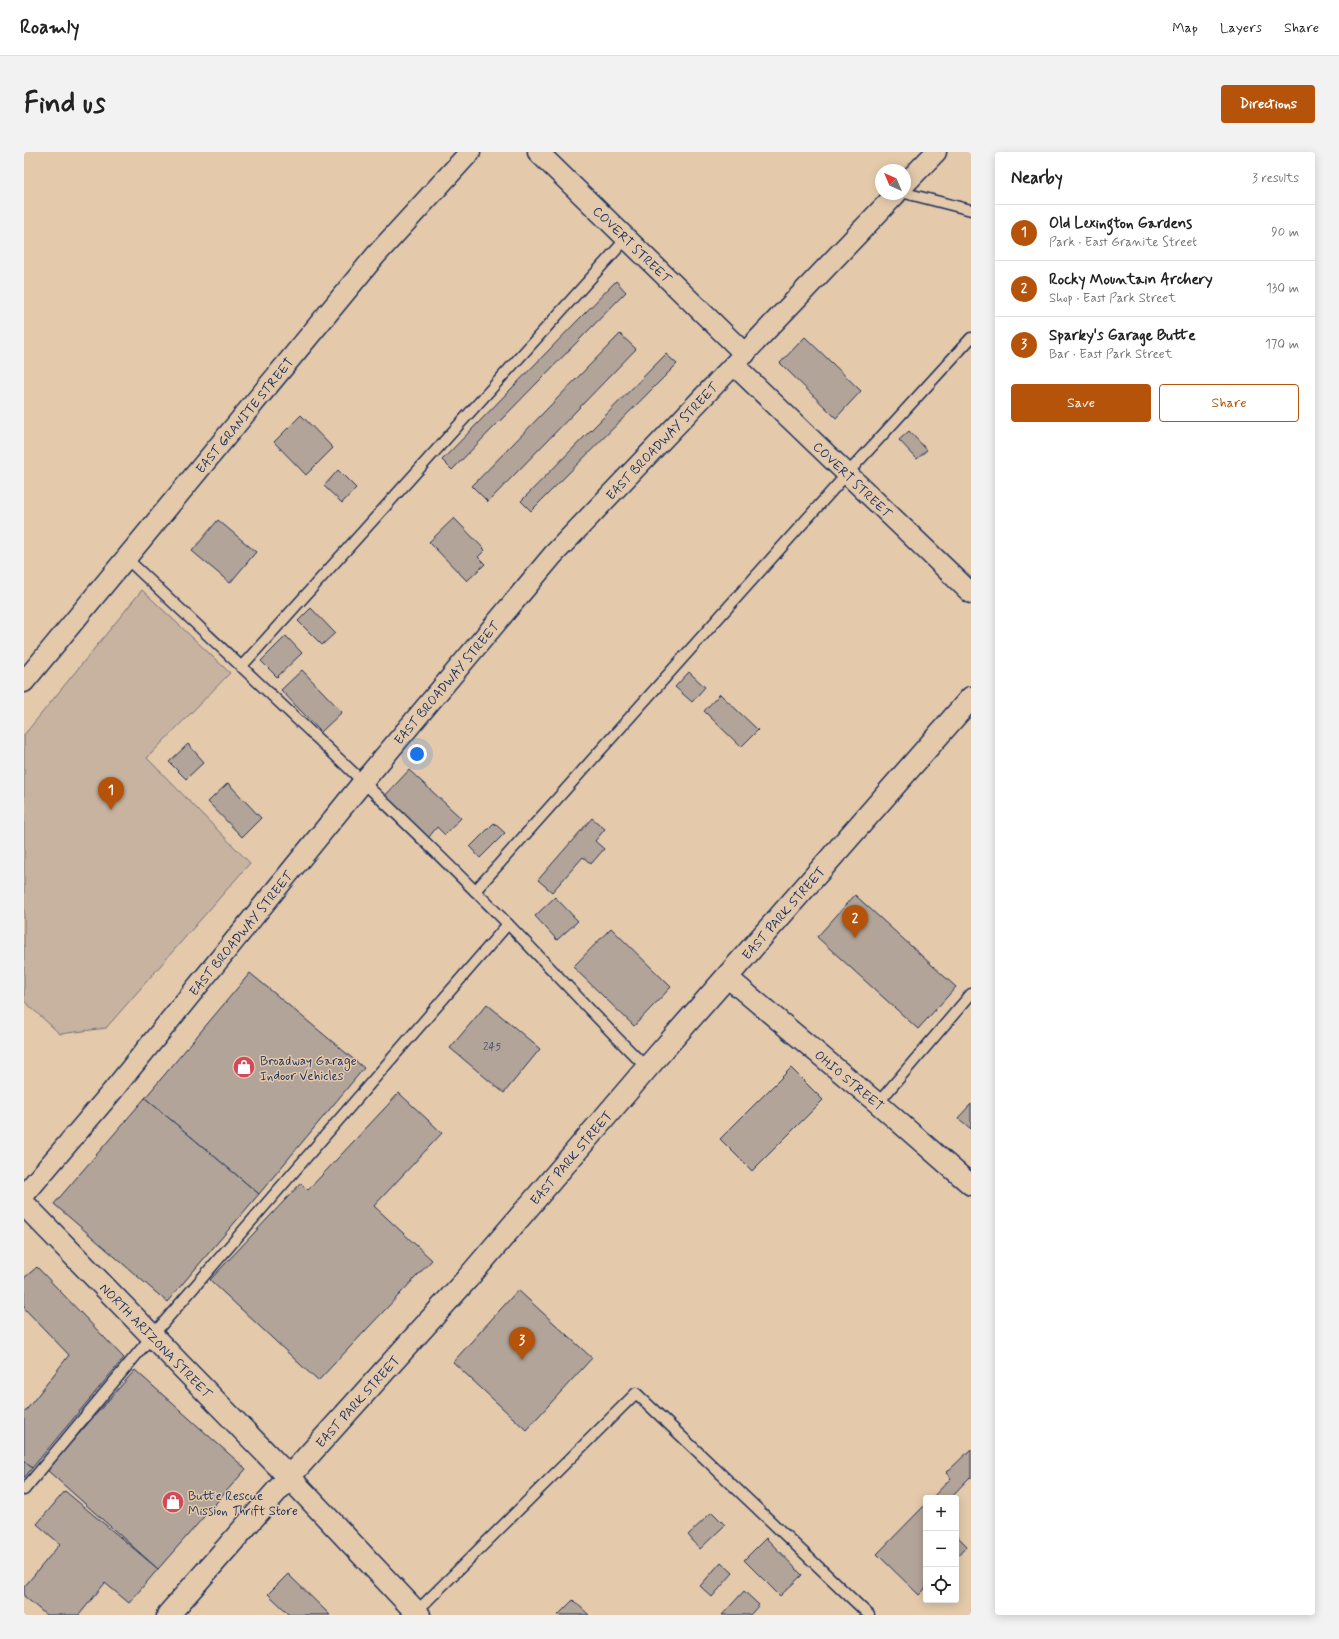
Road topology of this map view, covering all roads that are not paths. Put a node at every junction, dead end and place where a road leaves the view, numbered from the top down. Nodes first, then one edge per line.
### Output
1 (470, 152) edge
2 (538, 152) edge
3 (936, 152) edge
4 (911, 178) edge
5 (911, 195) edge
6 (890, 200) edge
7 (971, 210) edge
8 (626, 239) junction
9 (971, 338) edge
10 (739, 360) junction
11 (846, 475) junction
12 (126, 558) junction
13 (971, 593) edge
14 (241, 667) junction
15 (24, 682) edge
16 (971, 698) edge
17 (363, 782) junction
18 (475, 891) junction
19 (508, 924) junction
20 (727, 977) junction
21 (971, 994) edge
22 (647, 1068) junction
23 (878, 1103) junction
24 (971, 1185) edge
25 (24, 1195) edge
26 (24, 1204) edge
27 (152, 1336) junction
28 (290, 1477) junction
29 (24, 1490) edge
30 (417, 1614) edge
31 (168, 1615) edge
32 (869, 1615) edge

1 - 12 street, EAST GRANITE STREET
2 - 8 street, COVERT STREET
3 - 4 street
5 - 7 lane
6 - 10 street, EAST BROADWAY STREET
8 - 10 street, COVERT STREET
8 - 14 lane
9 - 11 lane
10 - 11 street, COVERT STREET
10 - 17 street, EAST BROADWAY STREET
11 - 13 street, COVERT STREET
11 - 18 lane
12 - 14 lane
12 - 15 street, EAST GRANITE STREET
14 - 17 lane
16 - 20 main road, EAST PARK STREET
17 - 18 lane
17 - 25 street, EAST BROADWAY STREET
18 - 19 lane
19 - 22 lane
19 - 27 lane
20 - 22 main road, EAST PARK STREET
20 - 23 street, OHIO STREET
21 - 23 lane
22 - 28 main road, EAST PARK STREET
23 - 24 street, OHIO STREET
26 - 27 main road, NORTH ARIZONA STREET
27 - 28 main road, NORTH ARIZONA STREET
27 - 29 lane
28 - 30 main road, NORTH ARIZONA STREET
28 - 31 main road, EAST PARK STREET
30 - 32 lane

